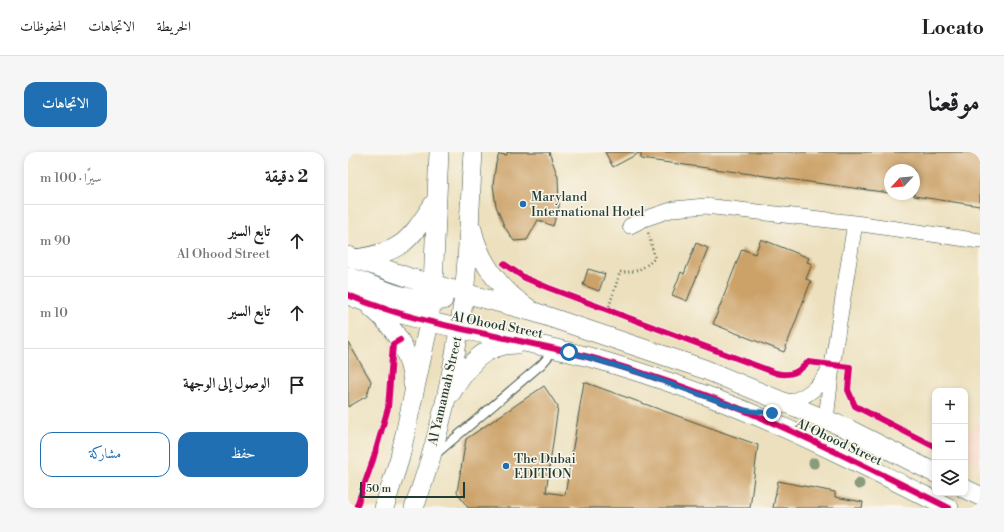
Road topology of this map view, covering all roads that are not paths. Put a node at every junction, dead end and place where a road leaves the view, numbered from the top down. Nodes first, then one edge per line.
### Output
1 (439, 152) edge
2 (473, 152) edge
3 (438, 198) junction
4 (469, 217) junction
5 (855, 223) junction
6 (630, 226) dead end
7 (980, 241) edge
8 (350, 264) edge
9 (432, 293) junction
10 (464, 294) junction
11 (348, 296) edge
12 (366, 303) junction
13 (534, 312) junction
14 (429, 323) junction
15 (459, 330) junction
16 (534, 343) junction
17 (555, 348) junction
18 (832, 366) junction
19 (413, 398) junction
20 (787, 403) junction
21 (444, 404) junction
22 (743, 410) junction
23 (826, 420) junction
24 (429, 460) junction
25 (932, 473) edge
26 (968, 490) edge
27 (980, 496) edge
28 (384, 508) edge
29 (414, 508) edge
30 (949, 508) edge

1 - 3 street
2 - 4 street, Al Yamamah Street
3 - 8 street
3 - 9 street
4 - 10 street, Al Yamamah Street
4 - 13 street
5 - 6 street
5 - 7 street
5 - 18 street
8 - 9 street, Al Ohood Street
9 - 10 street, Al Ohood Street
9 - 14 street
10 - 13 street, Al Ohood Street
10 - 15 street, Al Yamamah Street
11 - 12 street, Al Ohood Street
12 - 14 street, Al Ohood Street
12 - 19 street
13 - 20 street, Al Ohood Street
14 - 15 street, Al Ohood Street
14 - 19 street
15 - 16 street, Al Ohood Street
15 - 21 street, Al Yamamah Street
16 - 17 street, Al Ohood Street
16 - 21 street
17 - 22 street, Al Ohood Street
17 - 24 lane
18 - 20 street
18 - 23 street
19 - 28 street
20 - 23 street, Al Ohood Street
21 - 24 street, Al Yamamah Street
22 - 23 street
22 - 30 street, Al Ohood Street
23 - 25 street, Al Ohood Street
24 - 29 street, Al Yamamah Street
26 - 27 street

